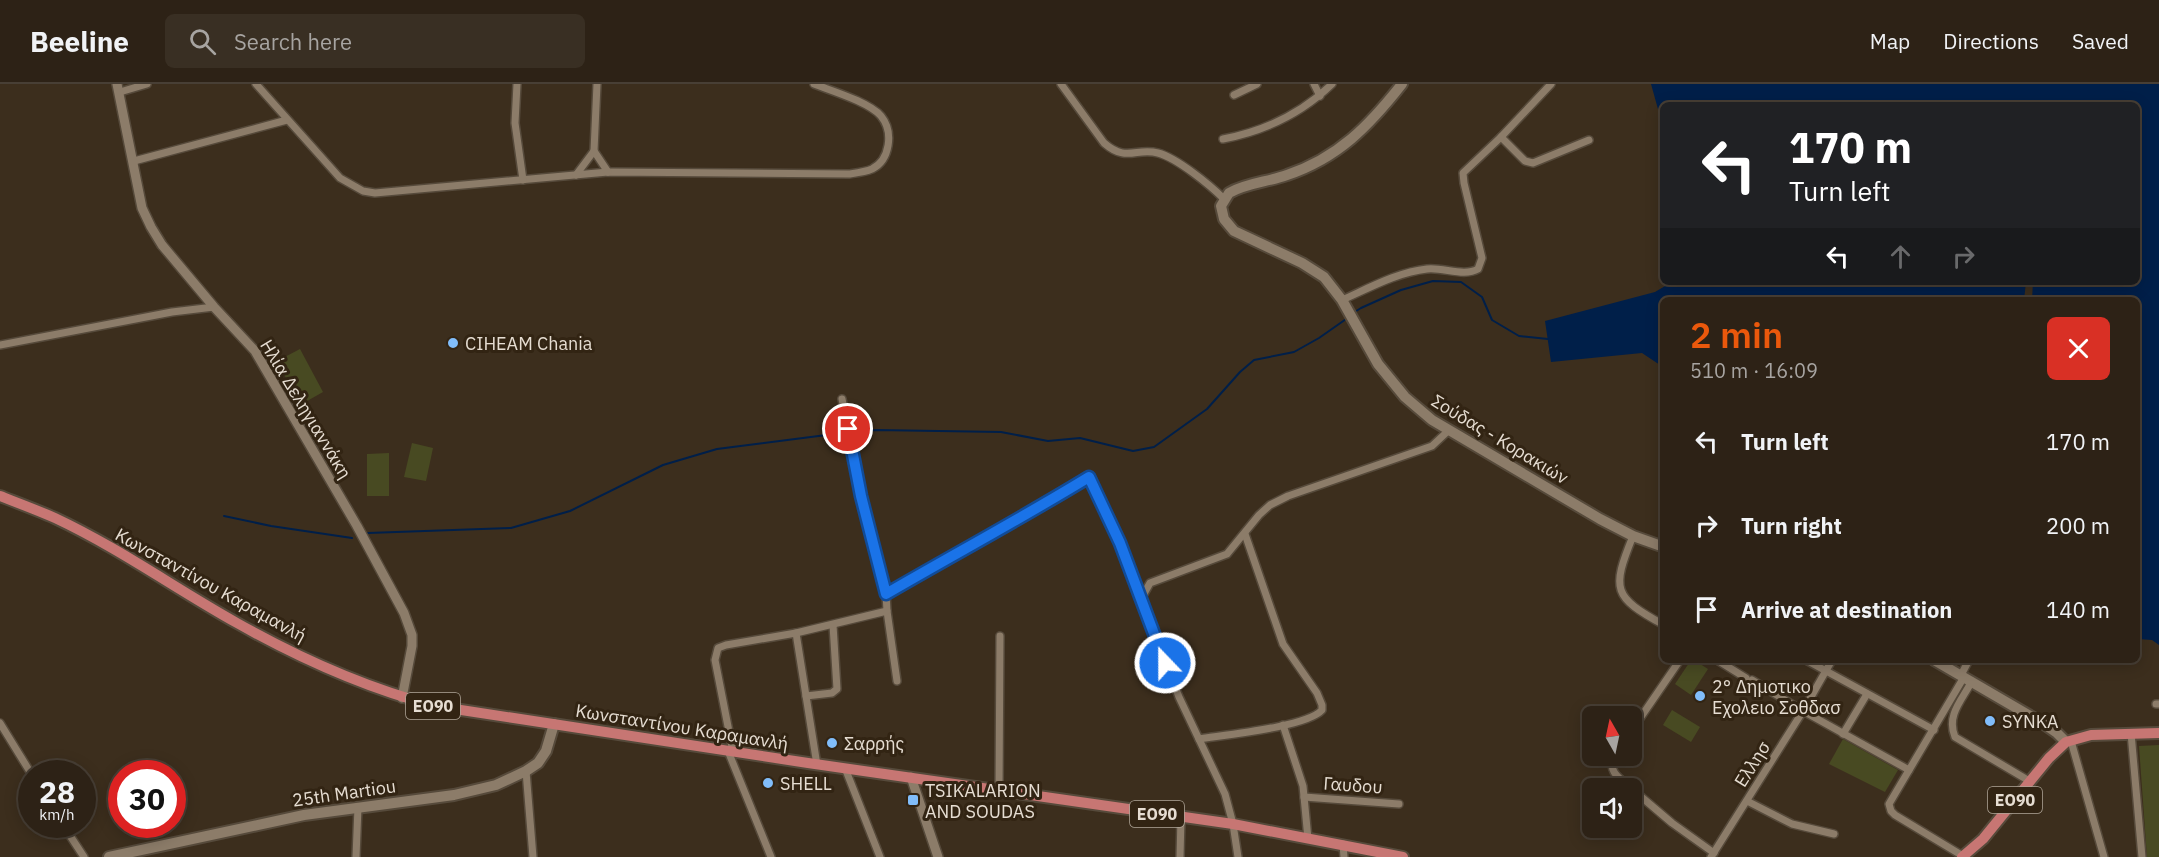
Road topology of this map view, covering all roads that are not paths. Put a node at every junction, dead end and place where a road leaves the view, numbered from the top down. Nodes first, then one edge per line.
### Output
1 (147, 84) edge
2 (256, 84) edge
3 (516, 84) edge
4 (597, 84) edge
5 (814, 84) edge
6 (1061, 84) edge
7 (1257, 84) edge
8 (1314, 84) edge
9 (1332, 84) edge
10 (1402, 84) edge
11 (1551, 84) edge
12 (119, 88) edge
13 (1234, 96) dead end
14 (1320, 96) junction
15 (287, 120) junction
16 (1501, 137) junction
17 (1223, 139) dead end
18 (1589, 141) dead end
19 (594, 151) junction
20 (134, 161) junction
21 (608, 172) junction
22 (576, 175) junction
23 (523, 180) junction
24 (1224, 199) junction
25 (1344, 303) junction
26 (214, 307) junction
27 (0, 345) edge
28 (842, 399) dead end
29 (1448, 431) junction
30 (0, 496) edge
31 (1245, 534) junction
32 (1633, 536) junction
33 (1660, 546) edge
34 (886, 594) junction
35 (1141, 599) junction
36 (887, 611) junction
37 (1660, 623) edge
38 (833, 625) junction
39 (796, 633) junction
40 (1000, 636) dead end
41 (1678, 663) edge
42 (1722, 663) edge
43 (1811, 663) edge
44 (1830, 663) edge
45 (1939, 663) edge
46 (1968, 663) edge
47 (1826, 671) junction
48 (1966, 678) junction
49 (897, 681) dead end
50 (1867, 693) junction
51 (806, 696) junction
52 (402, 698) junction
53 (1803, 711) junction
54 (1642, 715) edge
55 (0, 723) edge
56 (554, 724) junction
57 (1283, 725) junction
58 (1934, 730) junction
59 (2131, 733) junction
60 (2159, 733) edge
61 (1844, 734) junction
62 (1199, 739) junction
63 (2069, 742) junction
64 (730, 751) junction
65 (23, 760) edge
66 (817, 765) junction
67 (1612, 766) edge
68 (845, 768) junction
69 (1909, 770) junction
70 (526, 771) junction
71 (911, 777) junction
72 (1620, 778) edge
73 (2031, 782) junction
74 (999, 791) junction
75 (1304, 797) junction
76 (1642, 798) edge
77 (1747, 801) junction
78 (1399, 804) dead end
79 (358, 807) junction
80 (1181, 818) junction
81 (1233, 824) junction
82 (1834, 834) dead end
83 (72, 838) edge
84 (1308, 838) junction
85 (1343, 844) junction
86 (1713, 855) edge
87 (84, 857) edge
88 (110, 857) edge
89 (356, 857) edge
90 (533, 857) edge
91 (771, 857) edge
92 (879, 857) edge
93 (938, 857) edge
94 (1180, 857) edge
95 (1238, 857) edge
96 (1344, 857) edge
97 (1403, 857) edge
98 (1963, 857) edge
99 (2104, 857) edge
100 (2142, 857) edge

1 - 12 street
2 - 15 street
3 - 23 street
4 - 19 street
5 - 21 street
6 - 24 street
7 - 13 street
8 - 14 street
9 - 14 street
10 - 24 main road
11 - 16 street
12 - 20 street, Ηλία Δεληγιαννάκη
14 - 17 street
15 - 20 street
15 - 23 street
16 - 18 street
16 - 25 street
19 - 21 street
19 - 22 street
20 - 26 street, Ηλία Δεληγιαννάκη
21 - 22 street
22 - 23 street
24 - 25 main road
25 - 29 main road, Σούδας - Κορακιών
26 - 27 street
26 - 52 street, Ηλία Δεληγιαννάκη
28 - 34 street
29 - 31 street
29 - 32 main road, Σούδας - Κορακιών
30 - 52 main road, Κωνσταντίνου Καραμανλή / ΕΟ90
31 - 35 street
31 - 57 street
32 - 33 main road, Σούδας - Κορακιών
32 - 37 street
34 - 35 street
34 - 36 street
35 - 62 street
36 - 38 street
36 - 49 street
38 - 39 street
38 - 51 street
39 - 51 street
39 - 64 street
40 - 74 street
41 - 54 street
42 - 53 street
43 - 47 street
44 - 47 street, Ελλησ
45 - 48 main road
46 - 48 street
47 - 50 street
47 - 53 street, Ελλησ
48 - 58 street
48 - 63 main road
48 - 73 street
50 - 58 street
50 - 61 street
51 - 66 street
52 - 56 main road, Κωνσταντίνου Καραμανλή / ΕΟ90
53 - 61 street
53 - 77 street, Ελλησ
55 - 65 street
56 - 64 main road, Κωνσταντίνου Καραμανλή / ΕΟ90
56 - 70 main road, 25th Martiou
57 - 62 street
57 - 75 street
58 - 69 street
59 - 60 main road
59 - 63 main road
59 - 100 street
61 - 69 street
62 - 81 street
63 - 73 main road, ΕΟ90
63 - 99 street
64 - 66 main road, Κωνσταντίνου Καραμανλή / ΕΟ90
64 - 91 street
66 - 68 main road, Κωνσταντίνου Καραμανλή / ΕΟ90
67 - 72 street
68 - 71 main road, Κωνσταντίνου Καραμανλή / ΕΟ90
68 - 92 street
69 - 98 street
70 - 79 main road, 25th Martiou
70 - 90 street
71 - 74 main road, Κωνσταντίνου Καραμανλή / ΕΟ90
71 - 93 street
73 - 98 main road, ΕΟ90
74 - 80 main road, Κωνσταντίνου Καραμανλή / ΕΟ90
75 - 78 street, Γαυδου
75 - 84 street
76 - 86 street
77 - 82 street
77 - 86 street, Ελλησ
79 - 88 main road, 25th Martiou
79 - 89 street
80 - 81 main road, Κωνσταντίνου Καραμανλή / ΕΟ90
80 - 94 street
81 - 84 main road, Κωνσταντίνου Καραμανλή / ΕΟ90
81 - 95 street
83 - 87 street
84 - 85 main road, Κωνσταντίνου Καραμανλή / ΕΟ90
85 - 96 street
85 - 97 main road, Κωνσταντίνου Καραμανλή / ΕΟ90

